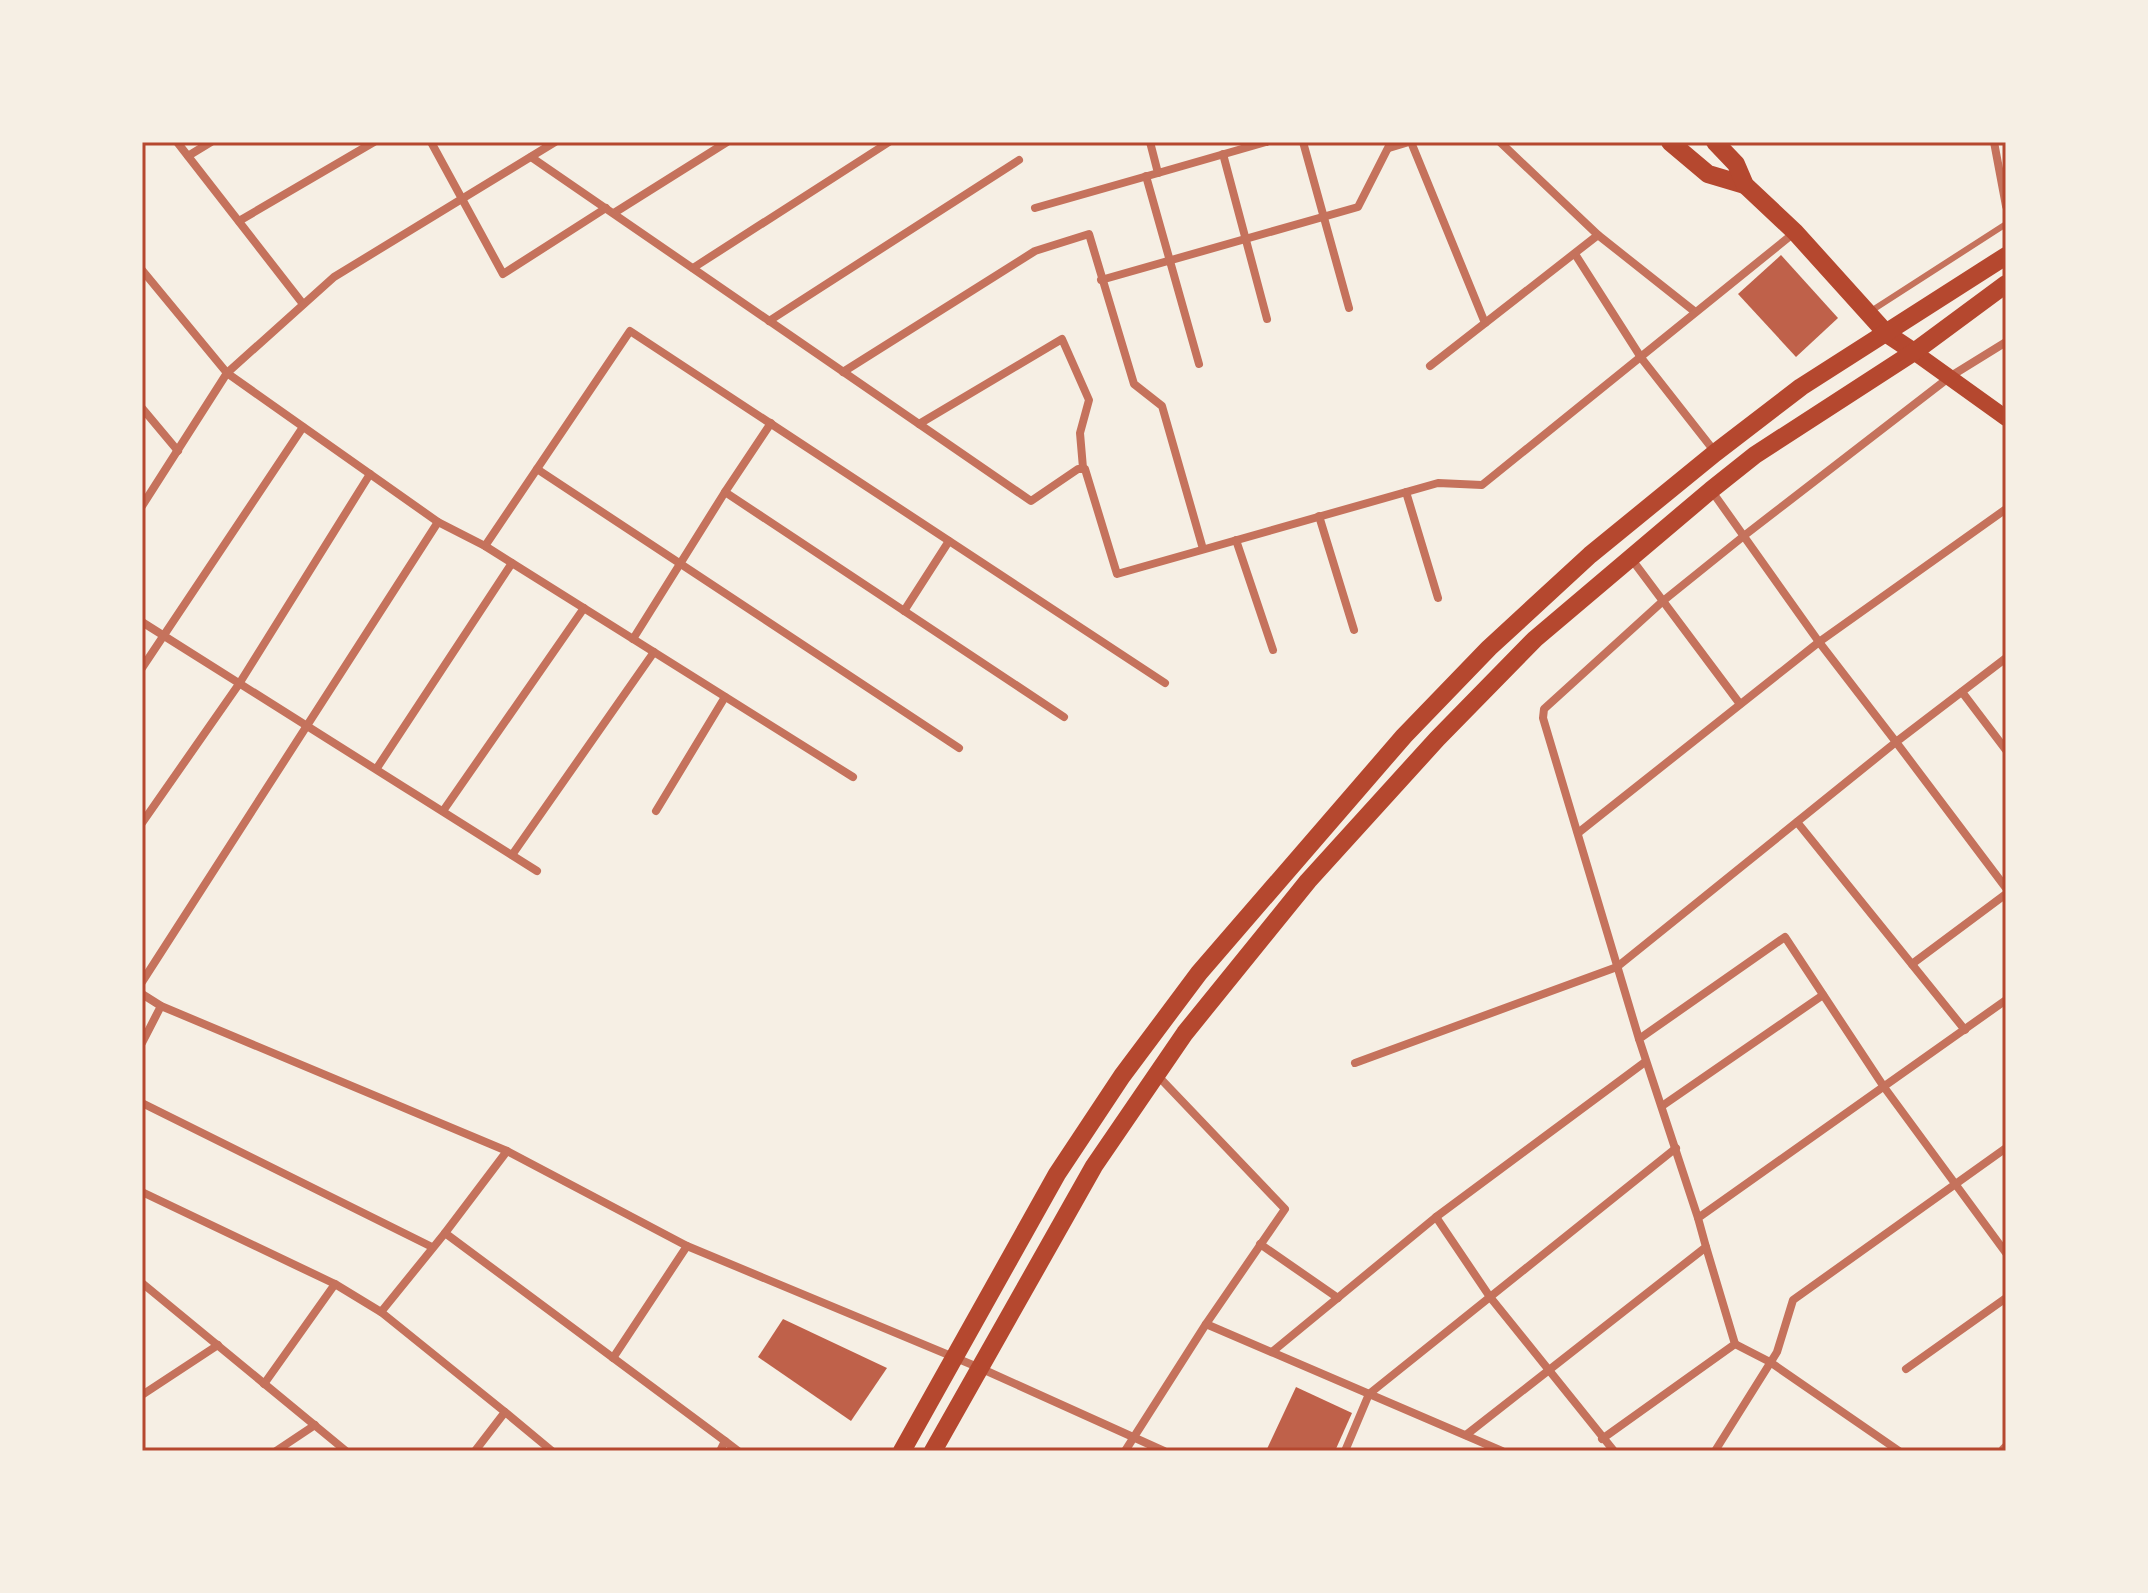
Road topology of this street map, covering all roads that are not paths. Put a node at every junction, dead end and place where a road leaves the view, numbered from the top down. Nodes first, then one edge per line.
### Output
1 (177, 142) edge
2 (211, 142) edge
3 (374, 142) edge
4 (431, 142) edge
5 (555, 142) edge
6 (727, 142) edge
7 (889, 142) edge
8 (1150, 142) edge
9 (1266, 142) edge
10 (1303, 142) edge
11 (1410, 142) edge
12 (1500, 142) edge
13 (1670, 142) edge
14 (1715, 142) edge
15 (1994, 142) edge
16 (1390, 145) edge
17 (1232, 147) edge
18 (1223, 154) junction
19 (188, 156) junction
20 (531, 157) junction
21 (1019, 160) dead end
22 (1158, 173) junction
23 (1146, 176) junction
24 (1745, 185) junction
25 (464, 198) junction
26 (2006, 206) edge
27 (606, 208) junction
28 (1035, 208) dead end
29 (614, 213) junction
30 (1324, 217) junction
31 (239, 221) junction
32 (2006, 224) edge
33 (1795, 232) junction
34 (1598, 235) junction
35 (1245, 238) junction
36 (1575, 254) junction
37 (2006, 256) edge
38 (1170, 261) junction
39 (693, 268) junction
40 (142, 270) edge
41 (1101, 280) junction
42 (2006, 284) edge
43 (303, 304) junction
44 (1349, 308) dead end
45 (1694, 311) junction
46 (1869, 313) junction
47 (1267, 319) dead end
48 (769, 321) junction
49 (1485, 323) junction
50 (1887, 334) junction
51 (2006, 342) edge
52 (1914, 352) junction
53 (1642, 359) junction
54 (1199, 364) dead end
55 (1430, 366) dead end
56 (843, 372) junction
57 (227, 373) junction
58 (1951, 376) junction
59 (142, 408) edge
60 (2006, 418) edge
61 (771, 423) junction
62 (919, 424) junction
63 (303, 427) junction
64 (178, 451) junction
65 (1715, 453) junction
66 (1083, 468) junction
67 (537, 469) junction
68 (370, 474) junction
69 (1711, 490) junction
70 (725, 492) junction
71 (1406, 492) junction
72 (142, 506) edge
73 (2006, 509) edge
74 (1319, 516) junction
75 (438, 522) junction
76 (1745, 535) junction
77 (1236, 540) junction
78 (949, 541) junction
79 (485, 546) junction
80 (1203, 549) junction
81 (1630, 557) junction
82 (512, 563) junction
83 (679, 565) junction
84 (1438, 598) dead end
85 (1663, 601) junction
86 (584, 608) junction
87 (904, 611) junction
88 (142, 622) edge
89 (1354, 630) dead end
90 (163, 636) junction
91 (633, 639) junction
92 (1819, 642) junction
93 (1273, 650) dead end
94 (654, 652) junction
95 (2006, 658) edge
96 (142, 668) edge
97 (1165, 683) dead end
98 (239, 684) junction
99 (1962, 692) junction
100 (725, 697) junction
101 (1740, 704) junction
102 (1064, 717) dead end
103 (309, 727) junction
104 (1896, 742) junction
105 (959, 748) dead end
106 (2006, 750) edge
107 (377, 768) junction
108 (853, 777) dead end
109 (443, 811) junction
110 (656, 811) dead end
111 (1797, 822) junction
112 (142, 823) edge
113 (1578, 833) junction
114 (512, 855) junction
115 (537, 871) dead end
116 (2006, 888) edge
117 (2006, 894) edge
118 (1912, 964) junction
119 (1617, 967) junction
120 (142, 982) edge
121 (142, 994) edge
122 (1823, 995) junction
123 (2006, 1000) edge
124 (161, 1006) junction
125 (1965, 1030) junction
126 (1639, 1039) junction
127 (142, 1043) edge
128 (1645, 1062) junction
129 (1355, 1063) dead end
130 (1156, 1074) junction
131 (1884, 1087) junction
132 (142, 1103) edge
133 (1662, 1106) junction
134 (1676, 1148) junction
135 (2006, 1148) edge
136 (507, 1151) junction
137 (1955, 1184) junction
138 (142, 1192) edge
139 (1436, 1217) junction
140 (1698, 1218) junction
141 (445, 1233) junction
142 (1260, 1244) junction
143 (687, 1246) junction
144 (432, 1247) junction
145 (1706, 1247) junction
146 (2006, 1253) edge
147 (142, 1283) edge
148 (335, 1284) junction
149 (1490, 1297) junction
150 (1338, 1298) junction
151 (2006, 1298) edge
152 (381, 1312) junction
153 (1206, 1324) junction
154 (1735, 1344) junction
155 (218, 1345) junction
156 (1272, 1352) junction
157 (613, 1358) junction
158 (953, 1359) junction
159 (1770, 1362) junction
160 (980, 1368) junction
161 (1547, 1369) junction
162 (1906, 1369) dead end
163 (264, 1384) junction
164 (1369, 1394) junction
165 (142, 1395) edge
166 (505, 1412) junction
167 (315, 1425) junction
168 (1466, 1435) junction
169 (1133, 1437) junction
170 (1602, 1439) junction
171 (725, 1441) junction
172 (276, 1451) edge
173 (346, 1451) edge
174 (475, 1451) edge
175 (552, 1451) edge
176 (720, 1451) edge
177 (738, 1451) edge
178 (902, 1451) edge
179 (933, 1451) edge
180 (1125, 1451) edge
181 (1164, 1451) edge
182 (1345, 1451) edge
183 (1502, 1451) edge
184 (1614, 1451) edge
185 (1715, 1451) edge
186 (1899, 1451) edge

1 - 19 street
2 - 19 street
3 - 31 street
4 - 25 street
5 - 20 street
6 - 29 street
7 - 39 street
8 - 22 street
9 - 17 street
10 - 30 street
11 - 16 street
11 - 49 street
12 - 34 street
13 - 24 main road
14 - 24 main road
15 - 26 street
16 - 30 street
17 - 18 street
18 - 22 street
18 - 35 street
19 - 31 street
20 - 25 street
20 - 27 street
21 - 48 street
22 - 23 street
23 - 28 street
23 - 38 street
24 - 33 main road
25 - 27 street
25 - 43 street
27 - 29 street
29 - 39 street
30 - 35 street
30 - 44 street
31 - 43 street
32 - 46 lane
33 - 45 street
33 - 46 main road
34 - 36 street
34 - 45 street
35 - 38 street
35 - 47 street
36 - 49 street
36 - 53 street
37 - 50 main road
38 - 41 street
38 - 54 street
39 - 48 street
40 - 57 street
41 - 56 street
41 - 80 street
42 - 52 main road
43 - 57 street
45 - 53 street
46 - 50 main road
48 - 56 street
49 - 55 street
50 - 52 main road
50 - 65 main road
51 - 58 street
52 - 58 main road
52 - 69 main road
53 - 65 street
53 - 71 street
56 - 62 street
57 - 63 street
57 - 64 street
58 - 60 main road
58 - 76 street
59 - 64 street
61 - 67 street
61 - 70 street
61 - 78 street
62 - 66 street
62 - 66 street
63 - 68 street
63 - 90 street
64 - 72 street
65 - 158 main road
66 - 80 street
67 - 79 street
67 - 83 street
68 - 75 street
68 - 98 street
69 - 76 street
69 - 81 main road
70 - 83 street
70 - 87 street
71 - 74 street
71 - 84 street
73 - 92 street
74 - 77 street
74 - 89 street
75 - 79 street
75 - 103 street
76 - 85 street
76 - 92 street
77 - 80 street
77 - 93 street
78 - 87 street
78 - 97 street
79 - 82 street
81 - 85 street
81 - 130 main road
82 - 86 street
82 - 107 street
83 - 91 street
83 - 105 street
85 - 101 street
85 - 113 street
86 - 91 street
86 - 109 street
87 - 102 street
88 - 90 street
90 - 96 street
90 - 98 street
91 - 94 street
92 - 101 street
92 - 104 street
94 - 100 street
94 - 114 street
95 - 99 street
98 - 103 street
98 - 112 street
99 - 104 street
99 - 106 street
100 - 108 street
100 - 110 street
101 - 113 street
103 - 107 street
103 - 120 street
104 - 111 street
104 - 116 street
107 - 109 street
109 - 114 street
111 - 118 street
111 - 119 street
113 - 119 street
114 - 115 street
117 - 118 street
118 - 125 street
119 - 126 street
119 - 129 street
121 - 124 street
122 - 126 street
122 - 131 street
122 - 133 street
123 - 125 street
124 - 127 street
124 - 136 street
125 - 131 street
126 - 128 street
128 - 133 street
128 - 139 street
130 - 142 street
130 - 160 main road
131 - 137 street
131 - 140 street
132 - 144 street
133 - 134 street
134 - 140 street
134 - 149 street
135 - 137 street
136 - 141 street
136 - 143 street
137 - 146 street
137 - 159 street
138 - 148 street
139 - 149 street
139 - 150 street
140 - 145 street
141 - 144 street
141 - 157 street
142 - 150 street
142 - 153 street
143 - 157 street
143 - 158 street
144 - 152 street
145 - 154 street
145 - 161 street
147 - 155 street
148 - 152 street
148 - 163 street
149 - 161 street
149 - 164 street
150 - 156 street
151 - 162 street
152 - 166 street
153 - 156 street
153 - 169 street
154 - 159 street
154 - 170 street
155 - 163 street
155 - 165 street
156 - 164 street
157 - 171 street
158 - 160 street
158 - 178 main road
159 - 185 street
159 - 186 street
160 - 169 street
160 - 179 main road
161 - 168 street
161 - 170 street
163 - 167 street
164 - 168 street
164 - 182 street
166 - 174 street
166 - 175 street
167 - 172 street
167 - 173 street
168 - 183 street
169 - 180 street
169 - 181 street
170 - 184 street
171 - 176 street
171 - 177 street

